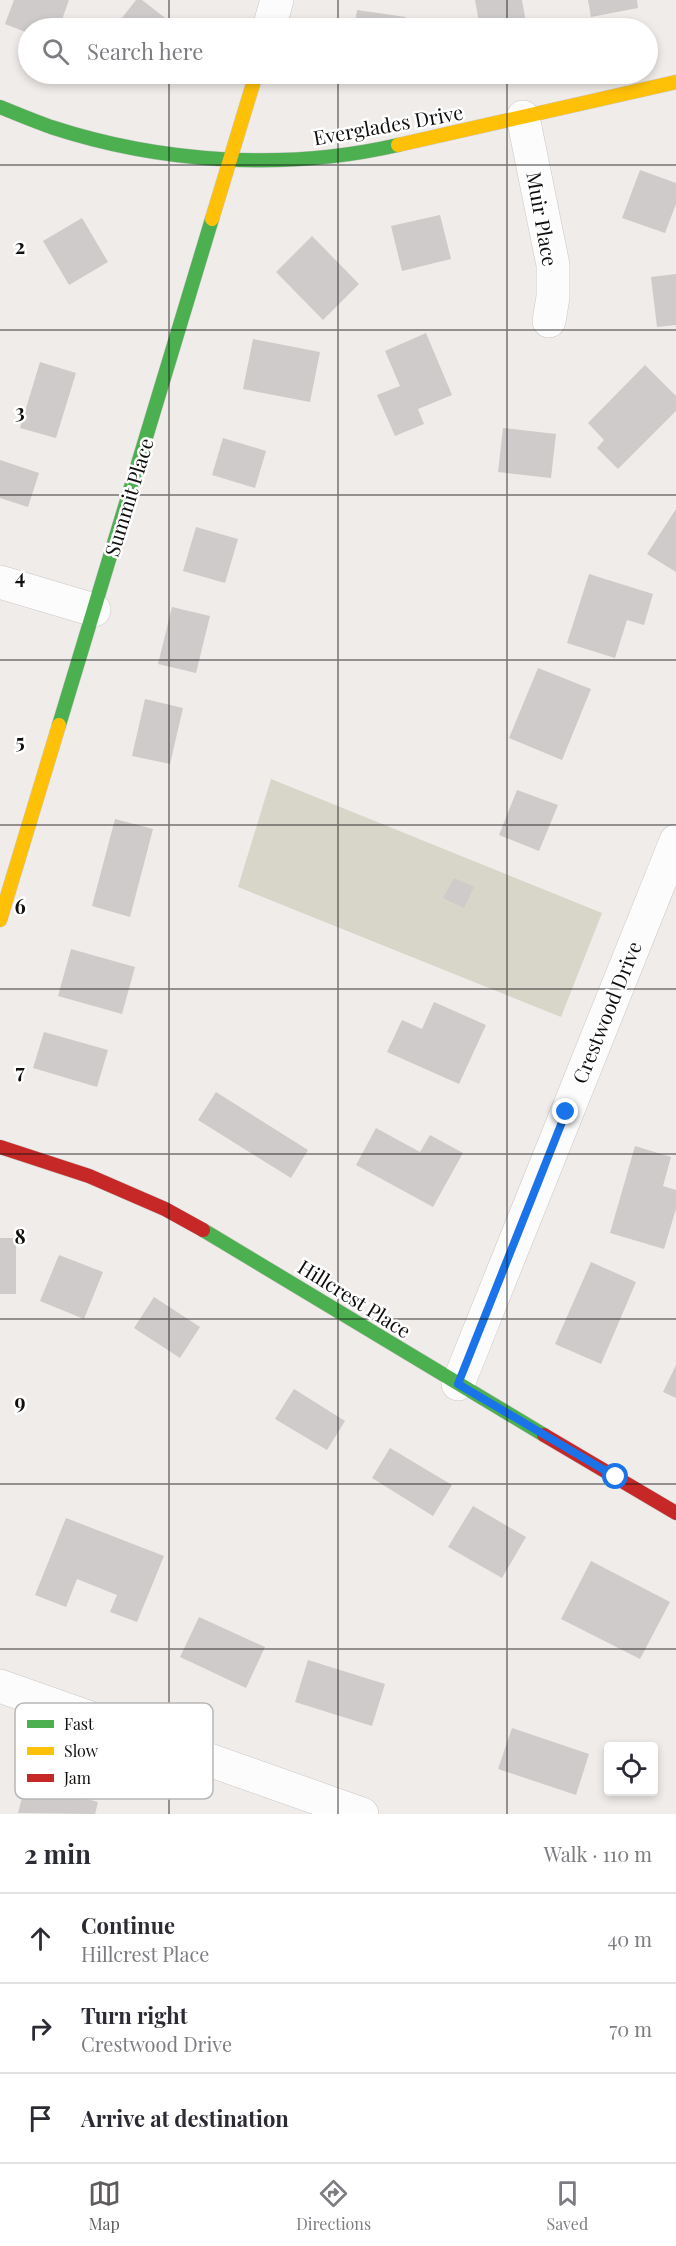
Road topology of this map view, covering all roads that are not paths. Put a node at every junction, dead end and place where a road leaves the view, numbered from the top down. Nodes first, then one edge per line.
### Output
1 (277, 0) edge
2 (272, 18) edge
3 (676, 82) edge
4 (253, 84) edge
5 (0, 107) edge
6 (523, 117) junction
7 (230, 159) junction
8 (549, 321) dead end
9 (0, 582) edge
10 (94, 610) junction
11 (673, 858) edge
12 (0, 920) edge
13 (0, 1147) edge
14 (458, 1384) junction
15 (676, 1513) edge
16 (0, 1686) edge
17 (48, 1703) edge
18 (213, 1761) edge
19 (362, 1814) edge

1 - 2 street
3 - 6 street, Everglades Drive
4 - 7 street, Summit Place
5 - 7 street, Everglades Drive
6 - 7 street, Everglades Drive
6 - 8 street, Muir Place
7 - 10 street, Summit Place
9 - 10 street
10 - 12 street, Summit Place
11 - 14 street, Crestwood Drive
13 - 14 street, Hillcrest Place
14 - 15 street, Hillcrest Place
16 - 17 street
18 - 19 street

